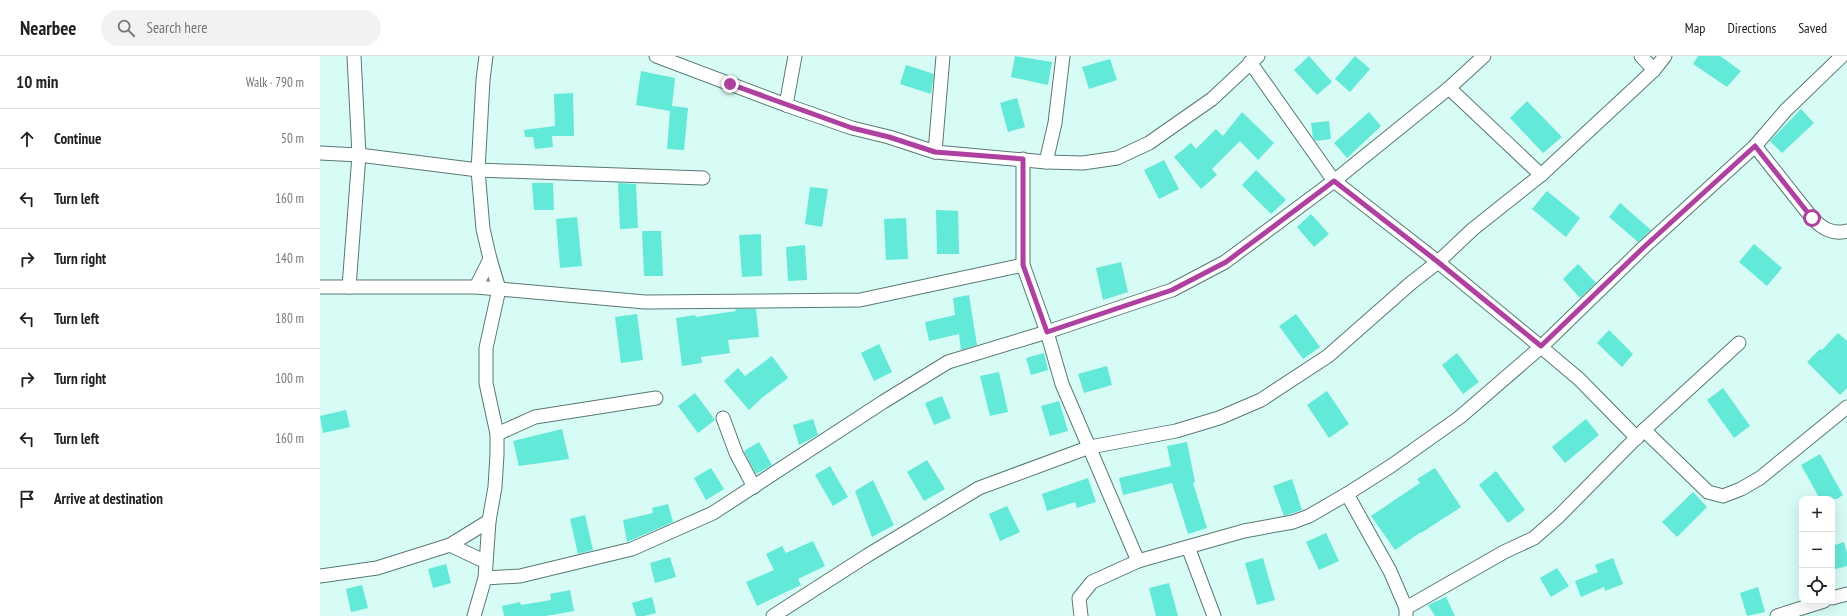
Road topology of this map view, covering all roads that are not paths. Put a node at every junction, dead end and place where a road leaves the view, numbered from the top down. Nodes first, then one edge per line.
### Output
1 (354, 56) edge
2 (486, 56) edge
3 (656, 56) edge
4 (795, 56) edge
5 (943, 56) edge
6 (1062, 56) edge
7 (1484, 56) edge
8 (1641, 56) edge
9 (1665, 56) edge
10 (1842, 56) edge
11 (1254, 59) edge
12 (1654, 70) junction
13 (1449, 88) junction
14 (786, 105) junction
15 (1755, 146) junction
16 (935, 152) junction
17 (320, 153) edge
18 (359, 155) junction
19 (1023, 159) junction
20 (1046, 162) junction
21 (478, 170) junction
22 (1541, 175) junction
23 (703, 178) dead end
24 (1334, 181) junction
25 (1847, 231) edge
26 (490, 260) junction
27 (1438, 262) junction
28 (1023, 265) junction
29 (320, 287) edge
30 (350, 287) junction
31 (476, 287) junction
32 (499, 289) junction
33 (1047, 332) junction
34 (1739, 343) dead end
35 (1541, 346) junction
36 (656, 398) dead end
37 (1847, 407) edge
38 (723, 418) dead end
39 (496, 434) junction
40 (1641, 434) junction
41 (1090, 447) junction
42 (754, 487) junction
43 (1347, 494) junction
44 (489, 521) junction
45 (450, 545) junction
46 (1188, 547) junction
47 (1138, 561) junction
48 (486, 562) junction
49 (320, 576) edge
50 (485, 578) junction
51 (1847, 594) edge
52 (1835, 597) edge
53 (1815, 604) edge
54 (1406, 612) edge
55 (474, 616) edge
56 (773, 616) edge
57 (1081, 616) edge
58 (1214, 616) edge
59 (1777, 616) edge

1 - 18 street
2 - 21 street
3 - 14 street
4 - 14 street
5 - 16 street
6 - 20 street
7 - 13 street
8 - 12 street
9 - 12 street
10 - 15 street
11 - 20 street
11 - 24 street
12 - 22 street
13 - 22 street
13 - 24 street
14 - 16 street
15 - 25 street
15 - 35 street
16 - 19 street
17 - 18 street
18 - 21 street
18 - 30 street
19 - 20 street
19 - 28 street
21 - 23 street
21 - 26 street
22 - 27 street
24 - 27 street
24 - 33 street
26 - 31 street
26 - 32 street
27 - 35 street
27 - 41 street
28 - 32 street
28 - 33 street
29 - 30 street
30 - 31 street
31 - 32 street
32 - 39 street
33 - 41 street
33 - 42 street
34 - 40 street
35 - 40 street
35 - 43 street
36 - 39 street
37 - 40 street
38 - 42 street
39 - 44 street
40 - 54 street
41 - 47 street
41 - 56 street
42 - 50 street
43 - 46 street
43 - 54 street
44 - 45 street
44 - 48 street
45 - 48 street
45 - 49 street
46 - 47 street
46 - 58 street
47 - 57 street
48 - 50 street
50 - 55 street
51 - 52 street
53 - 59 street

